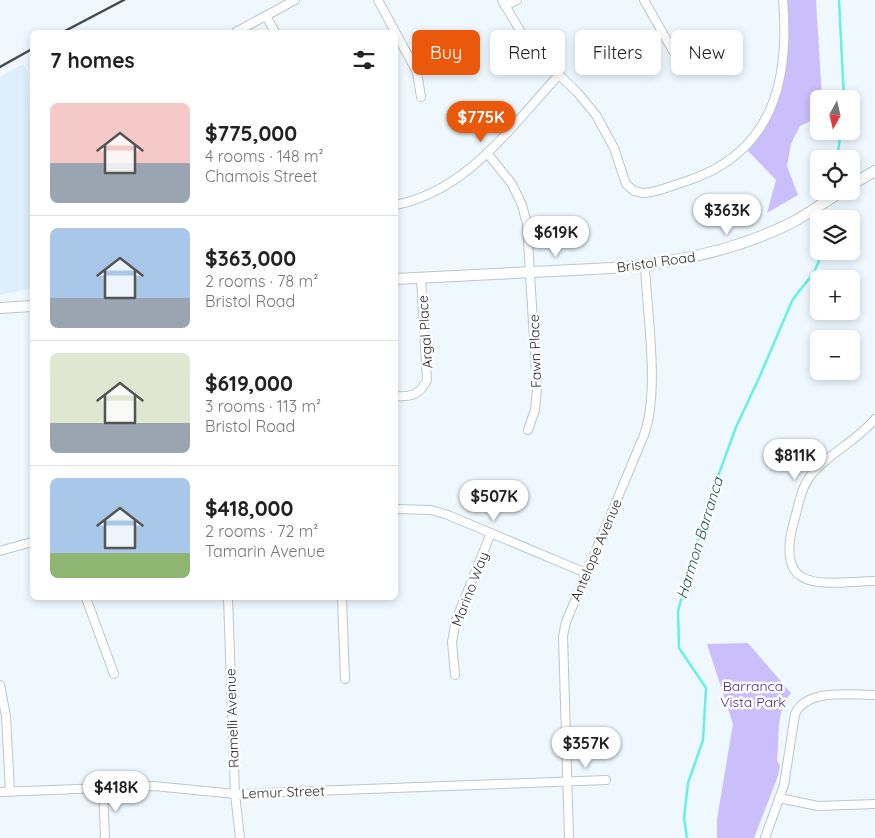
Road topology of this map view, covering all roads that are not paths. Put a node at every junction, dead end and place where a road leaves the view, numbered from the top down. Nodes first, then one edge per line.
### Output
1 (295, 0) edge
2 (378, 0) edge
3 (517, 0) edge
4 (644, 0) edge
5 (783, 0) edge
6 (504, 3) edge
7 (266, 16) junction
8 (240, 30) edge
9 (274, 30) edge
10 (394, 30) edge
11 (520, 30) edge
12 (398, 37) edge
13 (671, 47) edge
14 (559, 75) joint
15 (421, 97) dead end
16 (487, 153) junction
17 (875, 171) edge
18 (860, 180) edge
19 (828, 200) edge
20 (398, 204) edge
21 (645, 266) junction
22 (531, 271) junction
23 (421, 278) junction
24 (398, 280) edge
25 (30, 306) edge
26 (0, 308) edge
27 (398, 396) edge
28 (875, 419) edge
29 (528, 430) dead end
30 (398, 509) edge
31 (492, 533) junction
32 (30, 543) edge
33 (0, 551) edge
34 (586, 573) junction
35 (875, 581) edge
36 (87, 600) edge
37 (228, 600) edge
38 (342, 600) edge
39 (114, 674) dead end
40 (455, 675) dead end
41 (345, 679) dead end
42 (0, 685) edge
43 (875, 695) edge
44 (566, 780) junction
45 (606, 780) dead end
46 (103, 788) junction
47 (0, 792) edge
48 (10, 792) junction
49 (235, 794) junction
50 (778, 798) junction
51 (875, 804) edge
52 (105, 838) edge
53 (240, 838) edge
54 (569, 838) edge
55 (765, 838) edge

1 - 7 street
2 - 10 street
3 - 6 street
4 - 13 street
5 - 14 street
6 - 11 street
7 - 8 street
7 - 9 street
12 - 15 street
14 - 16 street
16 - 20 street
16 - 22 street, Fawn Place
17 - 18 street
19 - 21 street, Bristol Road
21 - 22 street, Bristol Road
21 - 34 street, Antelope Avenue
22 - 23 street, Bristol Road
22 - 29 street, Fawn Place
23 - 24 street, Bristol Road
23 - 27 street, Argal Place
25 - 26 street
28 - 35 street
30 - 31 street
31 - 34 street
31 - 40 street, Marino Way
32 - 33 street
34 - 44 street, Antelope Avenue
36 - 39 street
37 - 49 street, Ramelli Avenue
38 - 41 street
42 - 48 street
43 - 50 street
44 - 45 street, Lemur Street
44 - 49 street, Lemur Street
44 - 54 street, Antelope Avenue
46 - 48 street, Lemur Street
46 - 49 street, Lemur Street
46 - 52 street
47 - 48 street, Lemur Street
49 - 53 street, Ramelli Avenue
50 - 51 street
50 - 55 street

